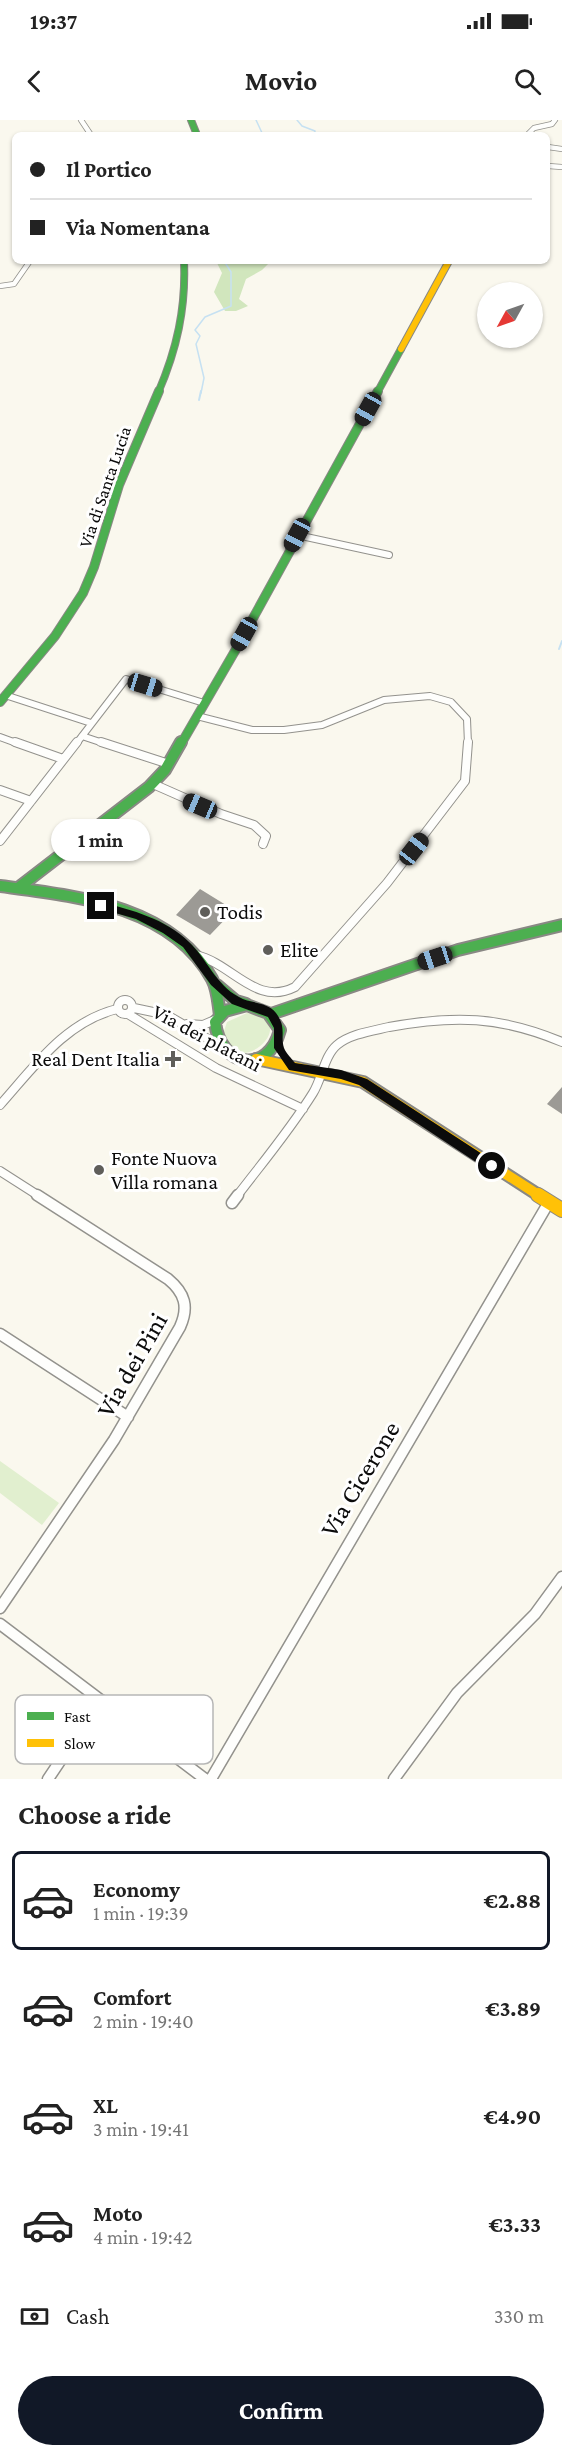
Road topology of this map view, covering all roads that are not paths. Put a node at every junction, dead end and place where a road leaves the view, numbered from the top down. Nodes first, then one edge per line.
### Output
1 (555, 120) edge
2 (530, 132) edge
3 (28, 264) edge
4 (184, 264) edge
5 (447, 264) edge
6 (0, 286) edge
7 (297, 535) junction
8 (389, 555) dead end
9 (3, 699) edge
10 (204, 703) junction
11 (197, 716) junction
12 (91, 723) junction
13 (82, 736) junction
14 (0, 737) edge
15 (63, 759) junction
16 (169, 764) junction
17 (153, 784) junction
18 (0, 790) edge
19 (31, 801) junction
20 (0, 841) edge
21 (263, 844) dead end
22 (0, 886) edge
23 (18, 888) junction
24 (562, 925) edge
25 (196, 955) junction
26 (215, 983) junction
27 (247, 1005) junction
28 (117, 1009) junction
29 (131, 1011) junction
30 (271, 1014) junction
31 (219, 1017) junction
32 (186, 1024) junction
33 (277, 1042) junction
34 (562, 1042) edge
35 (215, 1043) junction
36 (256, 1059) junction
37 (292, 1067) junction
38 (321, 1072) junction
39 (0, 1104) edge
40 (303, 1109) junction
41 (0, 1171) edge
42 (549, 1202) junction
43 (232, 1203) dead end
44 (562, 1210) edge
45 (0, 1334) edge
46 (128, 1417) junction
47 (562, 1577) edge
48 (0, 1608) edge
49 (0, 1624) edge
50 (94, 1695) edge
51 (58, 1764) edge
52 (184, 1764) edge
53 (48, 1779) edge
54 (204, 1779) edge
55 (212, 1779) edge
56 (394, 1779) edge

1 - 2 street
3 - 6 street
4 - 9 street, Via di Santa Lucia
5 - 7 street
7 - 8 street
7 - 10 street
9 - 12 street
10 - 11 street
10 - 12 street
11 - 16 street
11 - 25 street
12 - 13 street
13 - 15 street
13 - 16 street
14 - 15 street
15 - 19 street
16 - 17 street
17 - 21 street
17 - 23 street
18 - 19 street
19 - 20 street
22 - 23 street
23 - 25 street
24 - 30 street
25 - 26 street
26 - 27 street
26 - 31 street
27 - 30 street
27 - 31 street
28 - 29 street
28 - 29 street
28 - 39 street
29 - 32 street
29 - 40 street, Via dei platani
30 - 33 street
31 - 32 street
31 - 35 street
32 - 35 street
33 - 36 street
33 - 37 street
34 - 38 street
35 - 36 street
36 - 37 street
37 - 38 street
38 - 40 street
38 - 42 street
40 - 43 street
41 - 46 street, Via dei Pini
42 - 44 street
42 - 55 street, Via Cicerone
45 - 46 street
46 - 48 street, Via dei Pini
47 - 56 street
49 - 50 street
51 - 53 street
52 - 54 street

